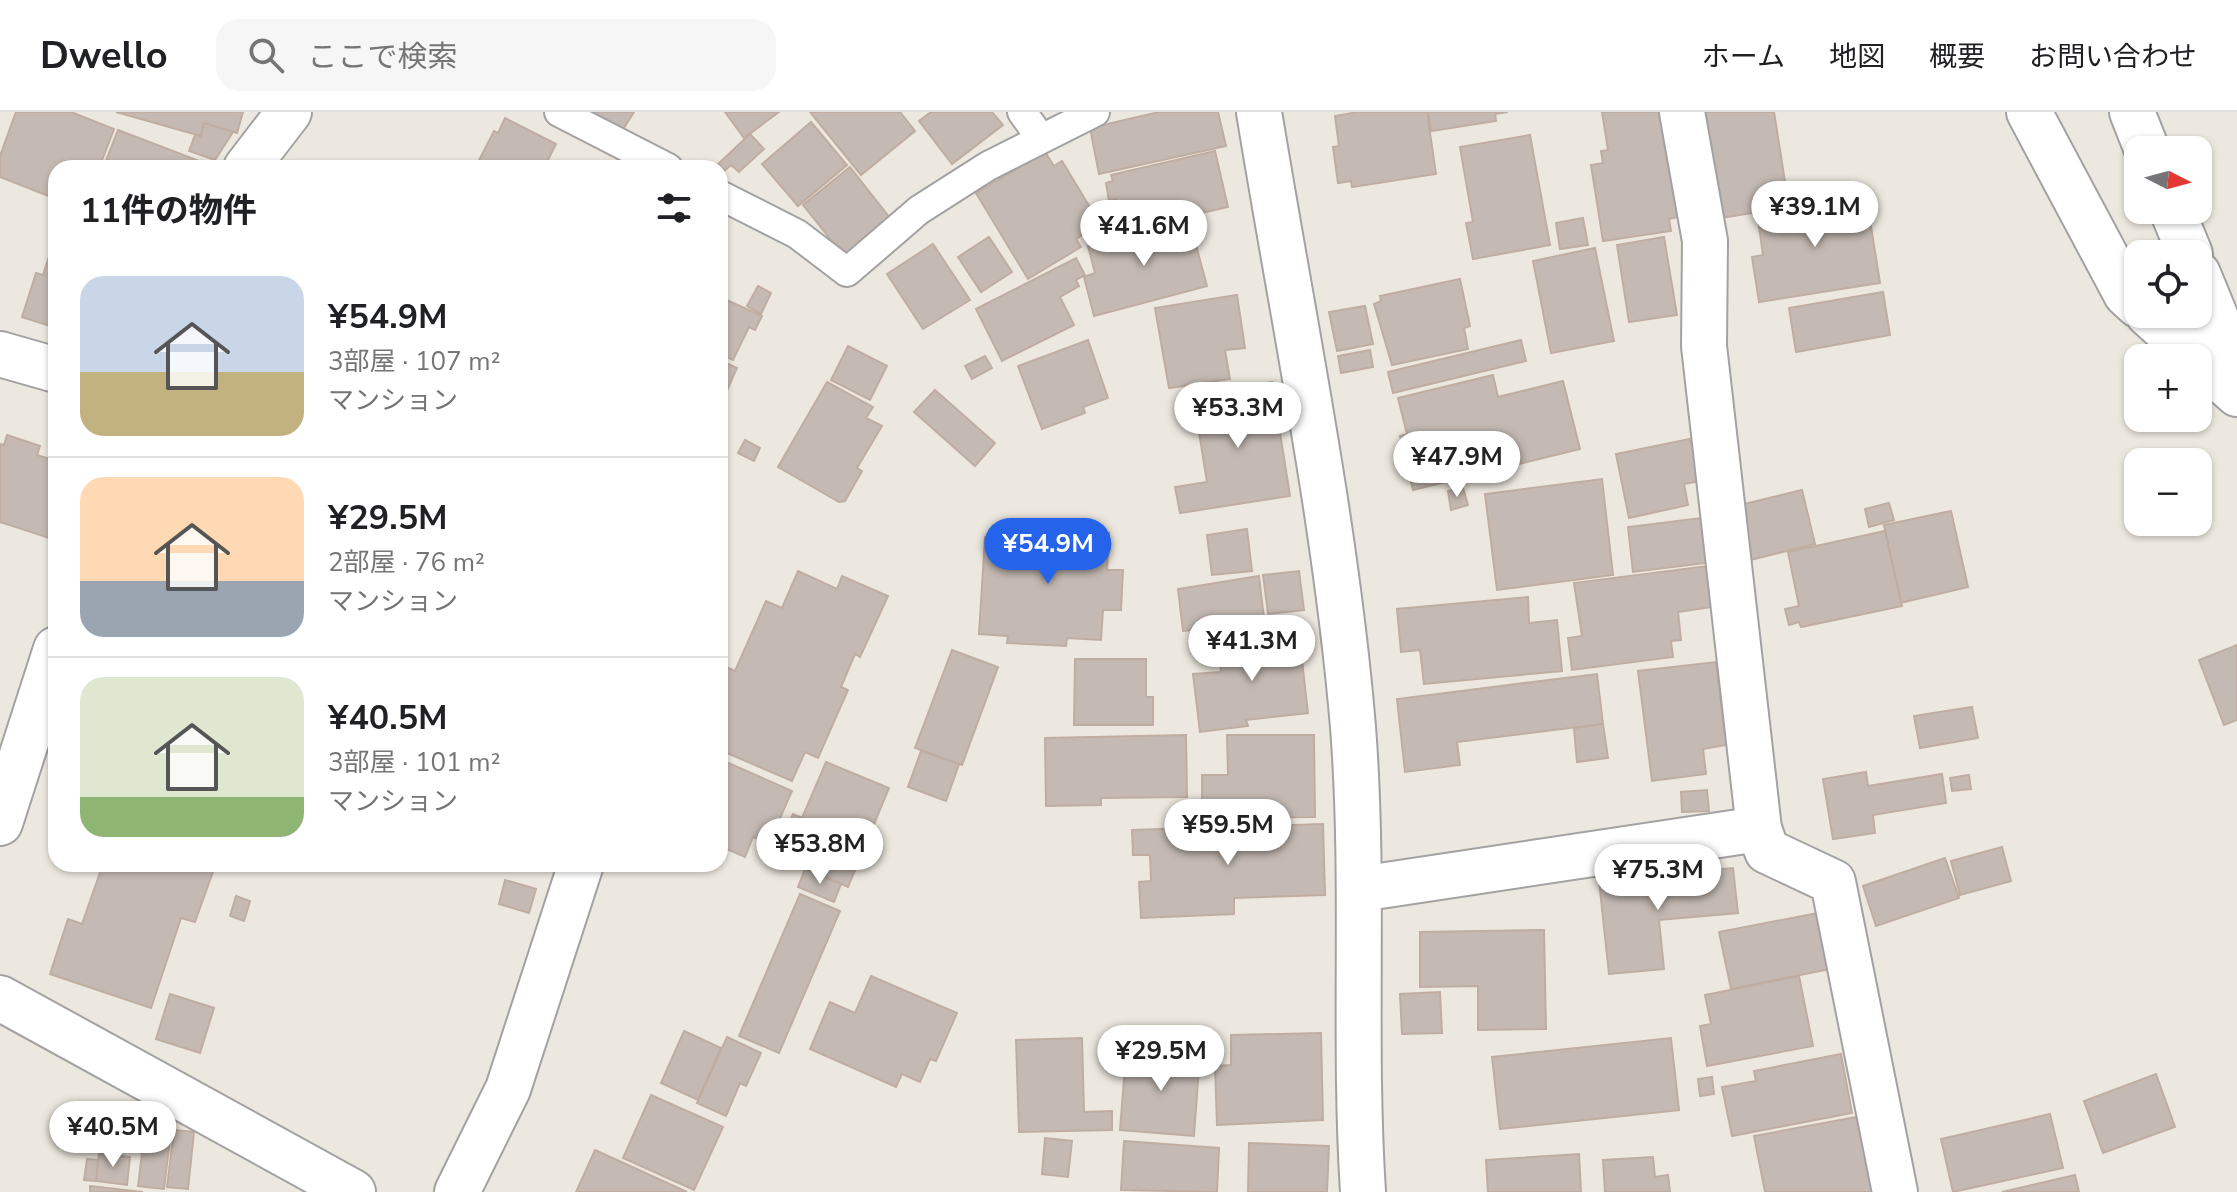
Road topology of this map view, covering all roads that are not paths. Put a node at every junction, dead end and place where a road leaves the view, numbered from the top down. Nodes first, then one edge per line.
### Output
1 (289, 112) edge
2 (559, 112) edge
3 (1022, 112) edge
4 (1095, 112) edge
5 (1259, 112) edge
6 (1682, 112) edge
7 (2029, 112) edge
8 (2132, 112) edge
9 (2141, 136) edge
10 (1040, 137) junction
11 (252, 160) edge
12 (652, 160) edge
13 (728, 199) edge
14 (2124, 290) edge
15 (2212, 308) edge
16 (2164, 328) edge
17 (2182, 344) edge
18 (0, 354) edge
19 (48, 368) edge
20 (2237, 369) edge
21 (2212, 371) edge
22 (2237, 394) edge
23 (48, 674) edge
24 (0, 823) edge
25 (1759, 829) junction
26 (578, 872) edge
27 (1360, 889) junction
28 (0, 998) edge
29 (353, 1192) edge
30 (457, 1192) edge
31 (1363, 1192) edge
32 (1895, 1192) edge

1 - 11 street
2 - 12 lane
3 - 10 lane
4 - 10 lane
5 - 27 street
6 - 25 street
7 - 14 street
8 - 9 street
10 - 13 lane
15 - 20 street
16 - 17 street
18 - 19 street
21 - 22 street
23 - 24 street
25 - 27 street
25 - 32 street
26 - 30 street
27 - 31 street
28 - 29 street

